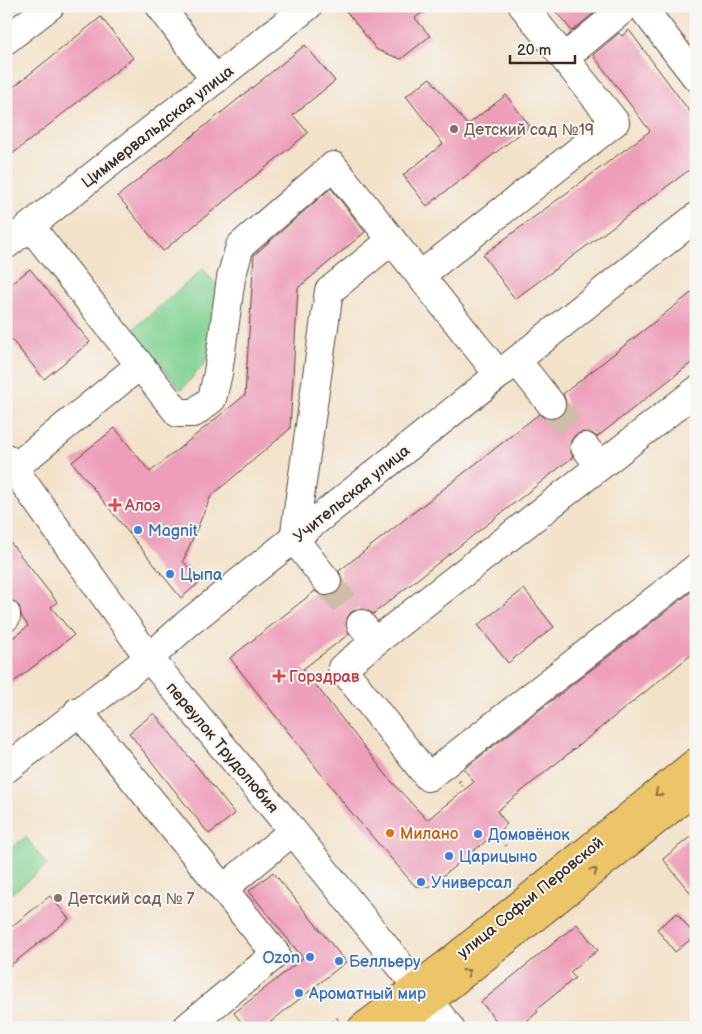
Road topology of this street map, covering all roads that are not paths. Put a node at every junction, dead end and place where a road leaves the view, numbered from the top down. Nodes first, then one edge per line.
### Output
1 (50, 6) edge
2 (160, 6) edge
3 (308, 6) edge
4 (523, 6) edge
5 (627, 6) edge
6 (641, 6) edge
7 (6, 40) edge
8 (564, 58) junction
9 (696, 76) edge
10 (215, 80) junction
11 (696, 217) edge
12 (30, 226) junction
13 (392, 240) junction
14 (6, 245) edge
15 (421, 275) junction
16 (140, 365) junction
17 (508, 368) junction
18 (696, 391) edge
19 (551, 404) tunnel mouth
20 (10, 463) edge
21 (294, 539) junction
22 (696, 568) edge
23 (327, 581) tunnel mouth
24 (149, 658) junction
25 (78, 711) junction
26 (696, 762) edge
27 (6, 769) edge
28 (696, 789) edge
29 (293, 831) junction
30 (223, 889) junction
31 (423, 994) junction
32 (187, 1027) edge
33 (362, 1028) edge
34 (396, 1028) edge
35 (450, 1028) edge

1 - 7 street
2 - 10 street
3 - 10 street, Циммервальдская улица
4 - 8 street
5 - 8 street
6 - 9 street
8 - 15 street
10 - 12 street, Циммервальдская улица
11 - 17 street, Учительская улица
12 - 14 street, Циммервальдская улица
12 - 16 street
13 - 15 street
13 - 16 street
13 - 21 street
15 - 17 street
16 - 20 street
17 - 19 street
17 - 21 street, Учительская улица
18 - 22 street
20 - 24 street, переулок Трудолюбия
21 - 23 street
21 - 24 street, Учительская улица
24 - 25 street, Учительская улица
24 - 29 street, переулок Трудолюбия
25 - 27 street, Учительская улица
25 - 30 street
26 -> 31 main road, улица Софьи Перовской
31 -> 28 main road, улица Софьи Перовской
29 - 30 street
29 - 31 street, переулок Трудолюбия
30 - 32 street
31 - 33 main road, улица Софьи Перовской
31 - 34 main road, улица Софьи Перовской
31 - 35 street, переулок Трудолюбия

